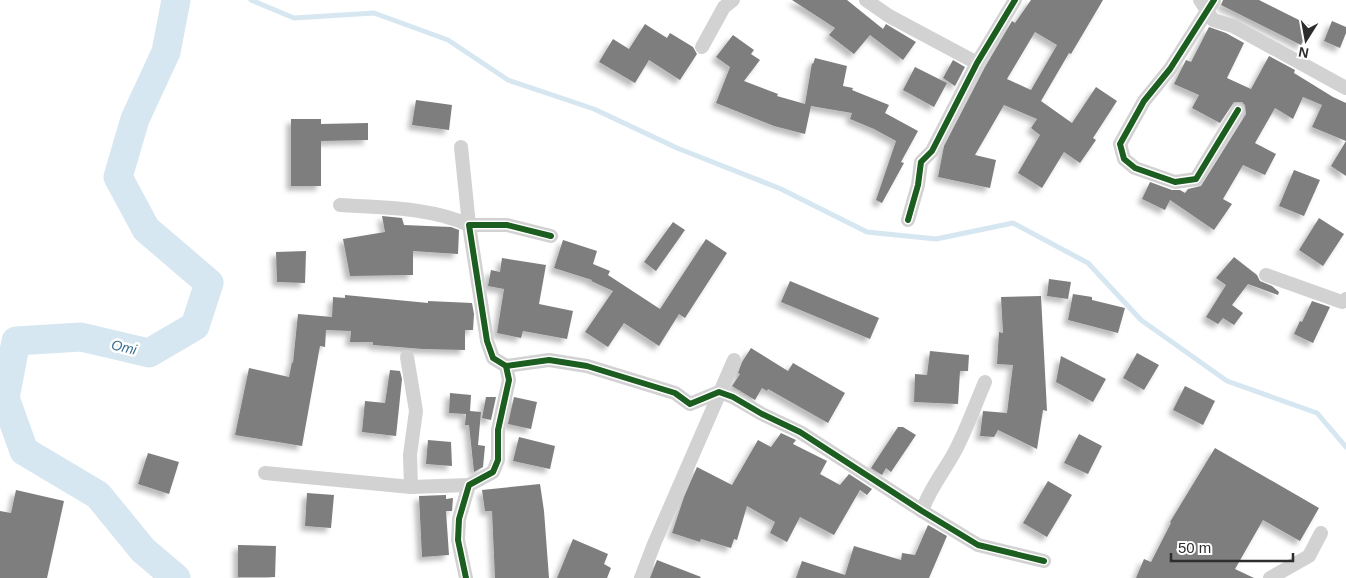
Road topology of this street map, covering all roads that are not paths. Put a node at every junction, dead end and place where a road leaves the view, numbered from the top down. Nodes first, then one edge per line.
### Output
1 (733, 0) edge
2 (866, 0) edge
3 (1015, 0) edge
4 (1207, 4) edge
5 (702, 47) dead end
6 (977, 63) junction
7 (1346, 88) edge
8 (1238, 110) dead end
9 (461, 147) dead end
10 (340, 205) dead end
11 (908, 220) dead end
12 (470, 225) junction
13 (551, 236) dead end
14 (1266, 275) dead end
15 (1346, 299) edge
16 (407, 357) dead end
17 (734, 360) dead end
18 (506, 366) junction
19 (985, 382) dead end
20 (719, 392) junction
21 (266, 473) dead end
22 (469, 485) junction
23 (411, 487) junction
24 (922, 511) junction
25 (1321, 533) dead end
26 (1044, 562) dead end
27 (466, 578) edge
28 (641, 578) edge
29 (1270, 578) edge

1 - 5 street
2 - 6 street
3 - 6 street
4 - 7 street
4 - 8 street
6 - 11 street
9 - 12 street
10 - 12 street
12 - 13 street
12 - 18 street
14 - 15 street
16 - 23 street
17 - 20 street
18 - 20 street
18 - 22 street
19 - 24 street
20 - 24 street
20 - 28 street
21 - 23 street
22 - 23 street
22 - 27 street
24 - 26 street
25 - 29 street

